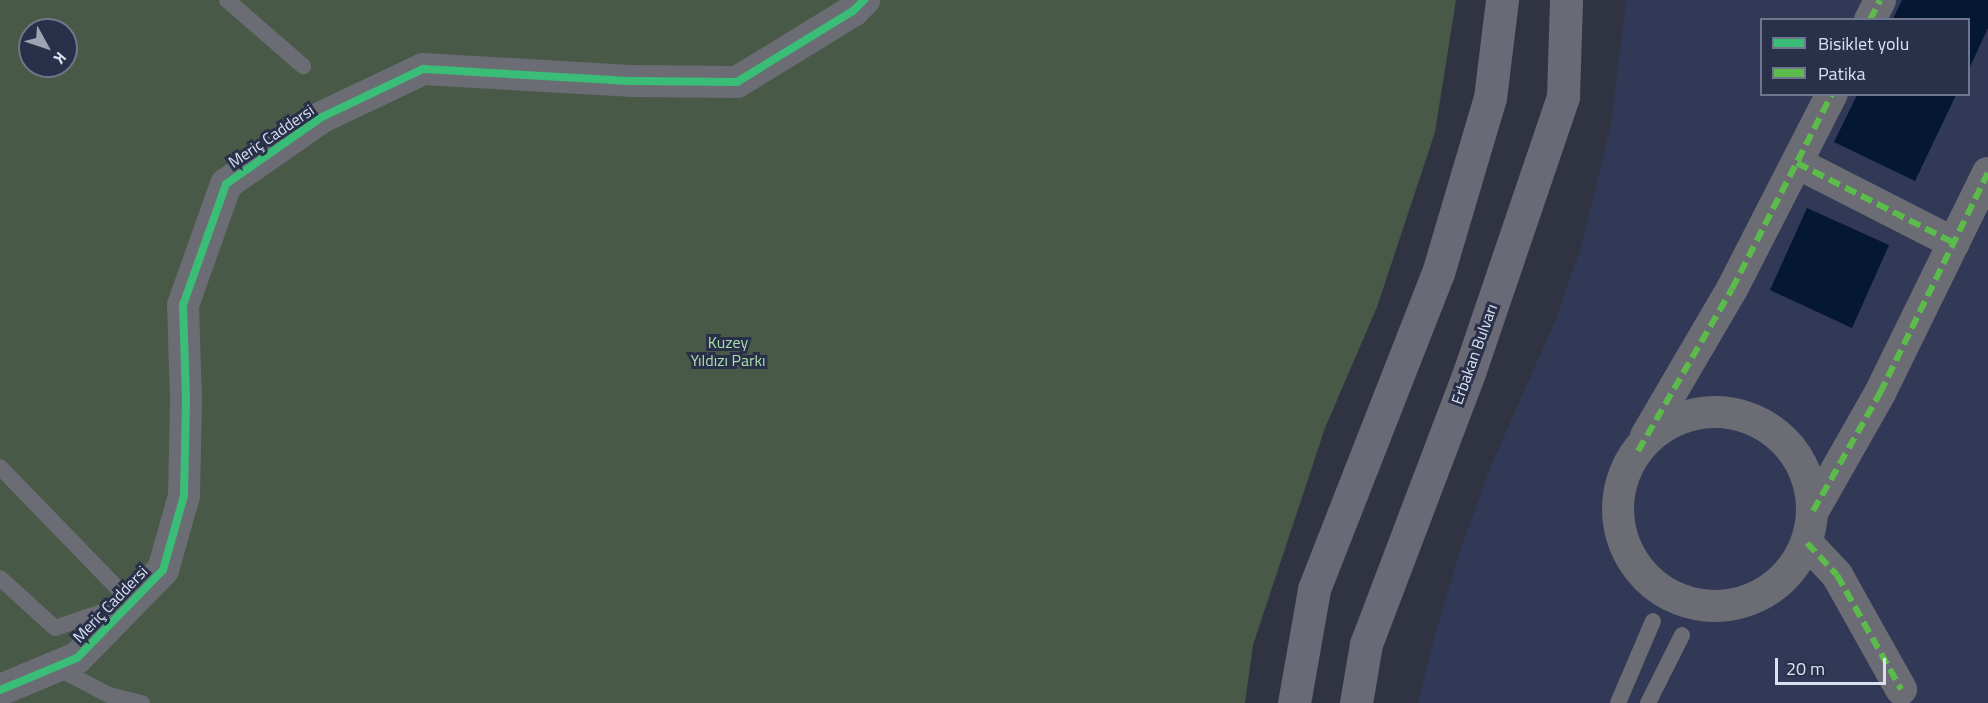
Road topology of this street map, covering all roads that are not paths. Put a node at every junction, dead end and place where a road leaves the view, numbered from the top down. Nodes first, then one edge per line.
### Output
1 (227, 0) edge
2 (864, 0) edge
3 (1502, 0) edge
4 (1566, 0) edge
5 (1880, 0) edge
6 (1871, 18) edge
7 (303, 66) dead end
8 (1831, 96) edge
9 (1797, 163) junction
10 (1988, 173) edge
11 (1954, 243) junction
12 (1638, 451) junction
13 (0, 467) edge
14 (1813, 511) junction
15 (1807, 543) junction
16 (0, 578) edge
17 (132, 602) junction
18 (1653, 621) dead end
19 (1682, 635) dead end
20 (55, 667) junction
21 (0, 690) edge
22 (1899, 698) edge
23 (142, 703) edge
24 (1294, 703) edge
25 (1356, 703) edge
26 (1618, 703) edge
27 (1648, 703) edge

1 - 7 lane
2 - 17 street, Meriç Caddersi
3 - 24 highway
4 - 25 highway, Erbakan Bulvarı
5 - 6 street
8 - 9 street
9 - 11 street
9 - 12 street
10 - 11 street
11 - 14 street
12 - 14 street
12 - 15 street
13 - 17 lane
14 - 15 street
15 - 22 street
16 - 17 lane
17 - 20 street, Meriç Caddersi
18 - 26 lane
19 - 27 lane
20 - 21 street, Meriç Caddersi
20 - 23 lane

